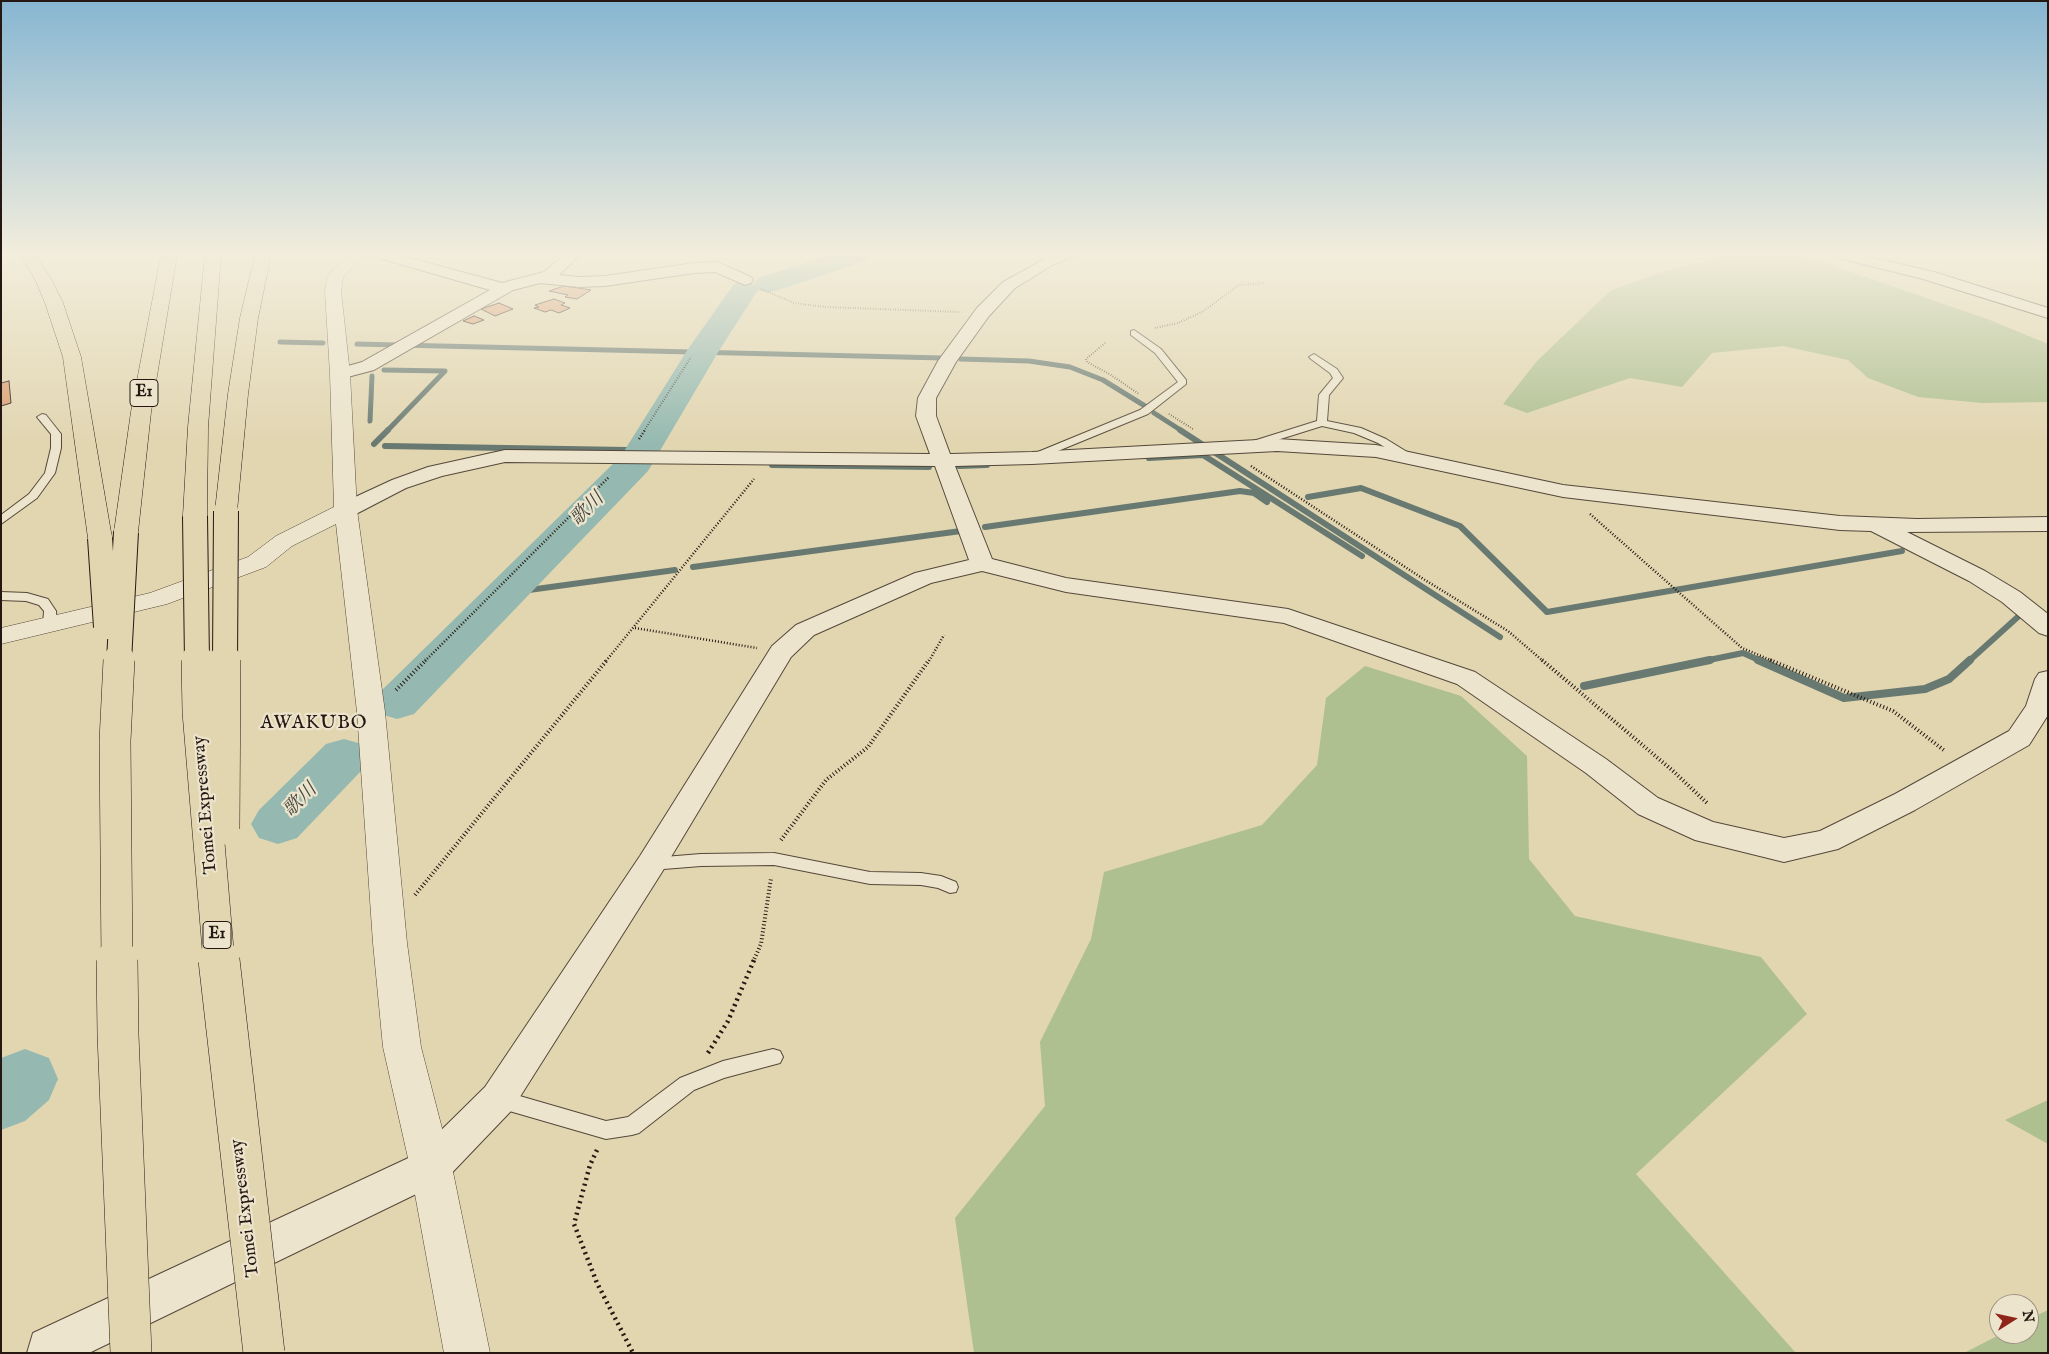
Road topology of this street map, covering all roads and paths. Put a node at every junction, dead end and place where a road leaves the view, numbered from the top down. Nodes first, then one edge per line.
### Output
1 (60, 318) edge
2 (156, 318) edge
3 (207, 318) edge
4 (249, 318) edge
5 (335, 318) edge
6 (452, 318) edge
7 (979, 318) edge
8 (1189, 318) edge
9 (1134, 333) joint
10 (1105, 343) dead end
11 (691, 357) dead end
12 (1314, 358) dead end
13 (340, 374) junction
14 (1155, 405) junction
15 (42, 416) dead end
16 (1322, 423) junction
17 (1251, 445) junction
18 (1214, 448) junction
19 (636, 457) junction
20 (1408, 457) junction
21 (1032, 458) junction
22 (769, 459) junction
23 (942, 460) junction
24 (1563, 491) junction
25 (346, 510) junction
26 (211, 513) junction
27 (1, 521) edge
28 (1874, 524) junction
29 (2048, 524) edge
30 (982, 564) junction
31 (1, 596) edge
32 (50, 625) junction
33 (634, 628) junction
34 (2048, 628) edge
35 (1, 636) edge
36 (781, 652) junction
37 (2048, 679) edge
38 (371, 712) junction
39 (115, 741) junction
40 (1966, 768) junction
41 (1708, 804) dead end
42 (651, 864) junction
43 (950, 887) dead end
44 (389, 929) junction
45 (773, 1057) dead end
46 (498, 1099) junction
47 (606, 1130) junction
48 (431, 1167) junction
49 (49, 1353) edge
50 (131, 1353) edge
51 (264, 1353) edge
52 (467, 1353) edge
53 (633, 1353) edge

1 - 39 highway, bridge
2 - 39 highway, E1, bridge
3 - 26 highway, Tomei Expressway / E1
4 - 26 highway
5 - 13 street
6 - 13 street
7 - 23 street
8 - 9 path
9 - 14 lane
10 - 14 path
11 - 19 path
12 - 16 lane
13 - 25 street
14 - 18 path
14 - 21 lane
15 - 27 lane
16 - 17 lane
16 - 20 lane
17 - 18 street
17 - 20 street
18 - 21 street
18 - 41 path
19 - 22 street
19 - 25 street
19 - 38 path
20 - 24 street
21 - 23 street
22 - 23 street
22 - 33 path
23 - 30 street
24 - 28 street
24 - 40 path
25 - 32 street
25 - 38 street
26 - 51 highway, Tomei Expressway / E1, bridge
28 - 29 street
28 - 34 street
30 - 36 street
30 - 40 street
31 - 32 lane
32 - 35 street
33 - 36 path
33 - 44 path
36 - 42 street
37 - 40 street
38 - 44 street
39 - 50 highway, E1, bridge
42 - 43 lane
42 - 46 street
44 - 48 street
45 - 47 lane
46 - 47 lane
46 - 48 street
47 - 53 path
48 - 49 street
48 - 52 street

